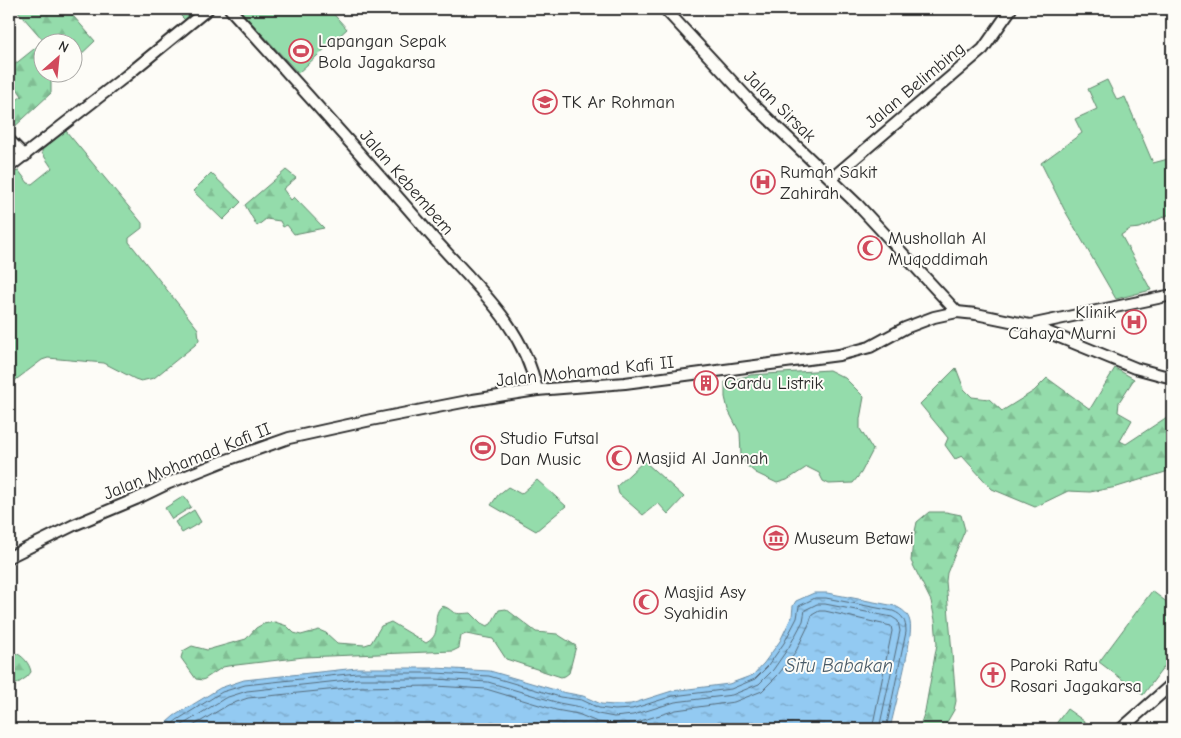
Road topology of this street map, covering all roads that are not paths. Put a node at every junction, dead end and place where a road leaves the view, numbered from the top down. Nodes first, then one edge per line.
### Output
1 (208, 9) edge
2 (230, 9) edge
3 (665, 9) edge
4 (1011, 9) edge
5 (9, 140) edge
6 (24, 156) junction
7 (9, 167) edge
8 (832, 178) junction
9 (1172, 295) edge
10 (957, 312) junction
11 (1030, 325) junction
12 (1172, 378) edge
13 (537, 390) junction
14 (9, 557) edge
15 (1172, 684) edge
16 (1121, 729) edge

1 - 6 street
2 - 13 street, Jalan Kebembem
3 - 8 street, Jalan Sirsak
4 - 8 street, Jalan Belimbing
5 - 6 street
6 - 7 street
8 - 10 street, Jalan Sirsak
9 - 11 street
10 - 11 street, Jalan Mohamad Kafi II
10 - 13 street, Jalan Mohamad Kafi II
11 - 12 street, Jalan Mohamad Kafi II
13 - 14 street, Jalan Mohamad Kafi II
15 - 16 street

